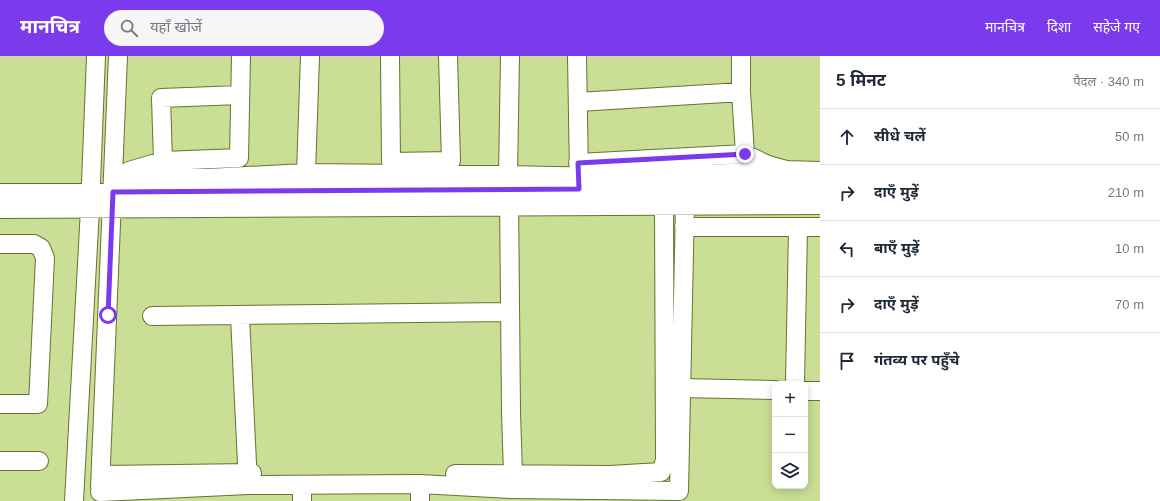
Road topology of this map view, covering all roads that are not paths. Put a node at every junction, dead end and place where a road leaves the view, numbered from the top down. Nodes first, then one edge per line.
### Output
1 (96, 56) edge
2 (118, 56) edge
3 (241, 56) edge
4 (310, 56) edge
5 (390, 56) edge
6 (448, 56) edge
7 (510, 56) edge
8 (577, 56) edge
9 (741, 56) edge
10 (741, 92) junction
11 (240, 95) junction
12 (578, 102) junction
13 (745, 154) junction
14 (163, 161) junction
15 (786, 170) junction
16 (820, 171) edge
17 (306, 173) junction
18 (579, 176) junction
19 (820, 187) edge
20 (509, 190) junction
21 (0, 192) edge
22 (113, 192) junction
23 (90, 201) junction
24 (685, 205) junction
25 (820, 205) edge
26 (664, 206) junction
27 (0, 209) edge
28 (684, 227) junction
29 (820, 227) edge
30 (798, 228) junction
31 (0, 244) edge
32 (509, 312) junction
33 (152, 316) dead end
34 (240, 316) junction
35 (795, 381) edge
36 (681, 388) junction
37 (772, 390) edge
38 (808, 391) edge
39 (820, 391) edge
40 (0, 404) edge
41 (0, 461) edge
42 (39, 461) dead end
43 (513, 474) junction
44 (247, 479) junction
45 (100, 489) edge
46 (420, 492) edge
47 (302, 493) edge
48 (482, 494) edge
49 (578, 496) edge
50 (74, 501) edge

1 - 23 street
2 - 22 street
3 - 11 street
4 - 17 street
5 - 6 street
7 - 20 street
8 - 12 street
9 - 10 street
10 - 12 street
10 - 13 street
11 - 14 street
11 - 14 street
12 - 18 street
13 - 15 street
13 - 18 street
14 - 22 street
15 - 16 street
15 - 18 street
17 - 20 street
17 - 22 street
18 - 19 street
18 - 20 street
20 - 22 street
20 - 26 street
20 - 32 street
21 - 23 street
22 - 23 street
22 - 45 street
23 - 27 street
23 - 50 street
24 - 25 street
24 - 26 street
24 - 28 street
26 - 43 street
28 - 30 street
28 - 36 street
29 - 30 street
30 - 35 street
31 - 40 street
32 - 34 street
32 - 43 street
33 - 34 street
34 - 44 street
36 - 37 street
36 - 49 street
38 - 39 street
41 - 42 street
43 - 44 street
44 - 45 street
44 - 47 street
46 - 47 street
46 - 48 street
48 - 49 street

